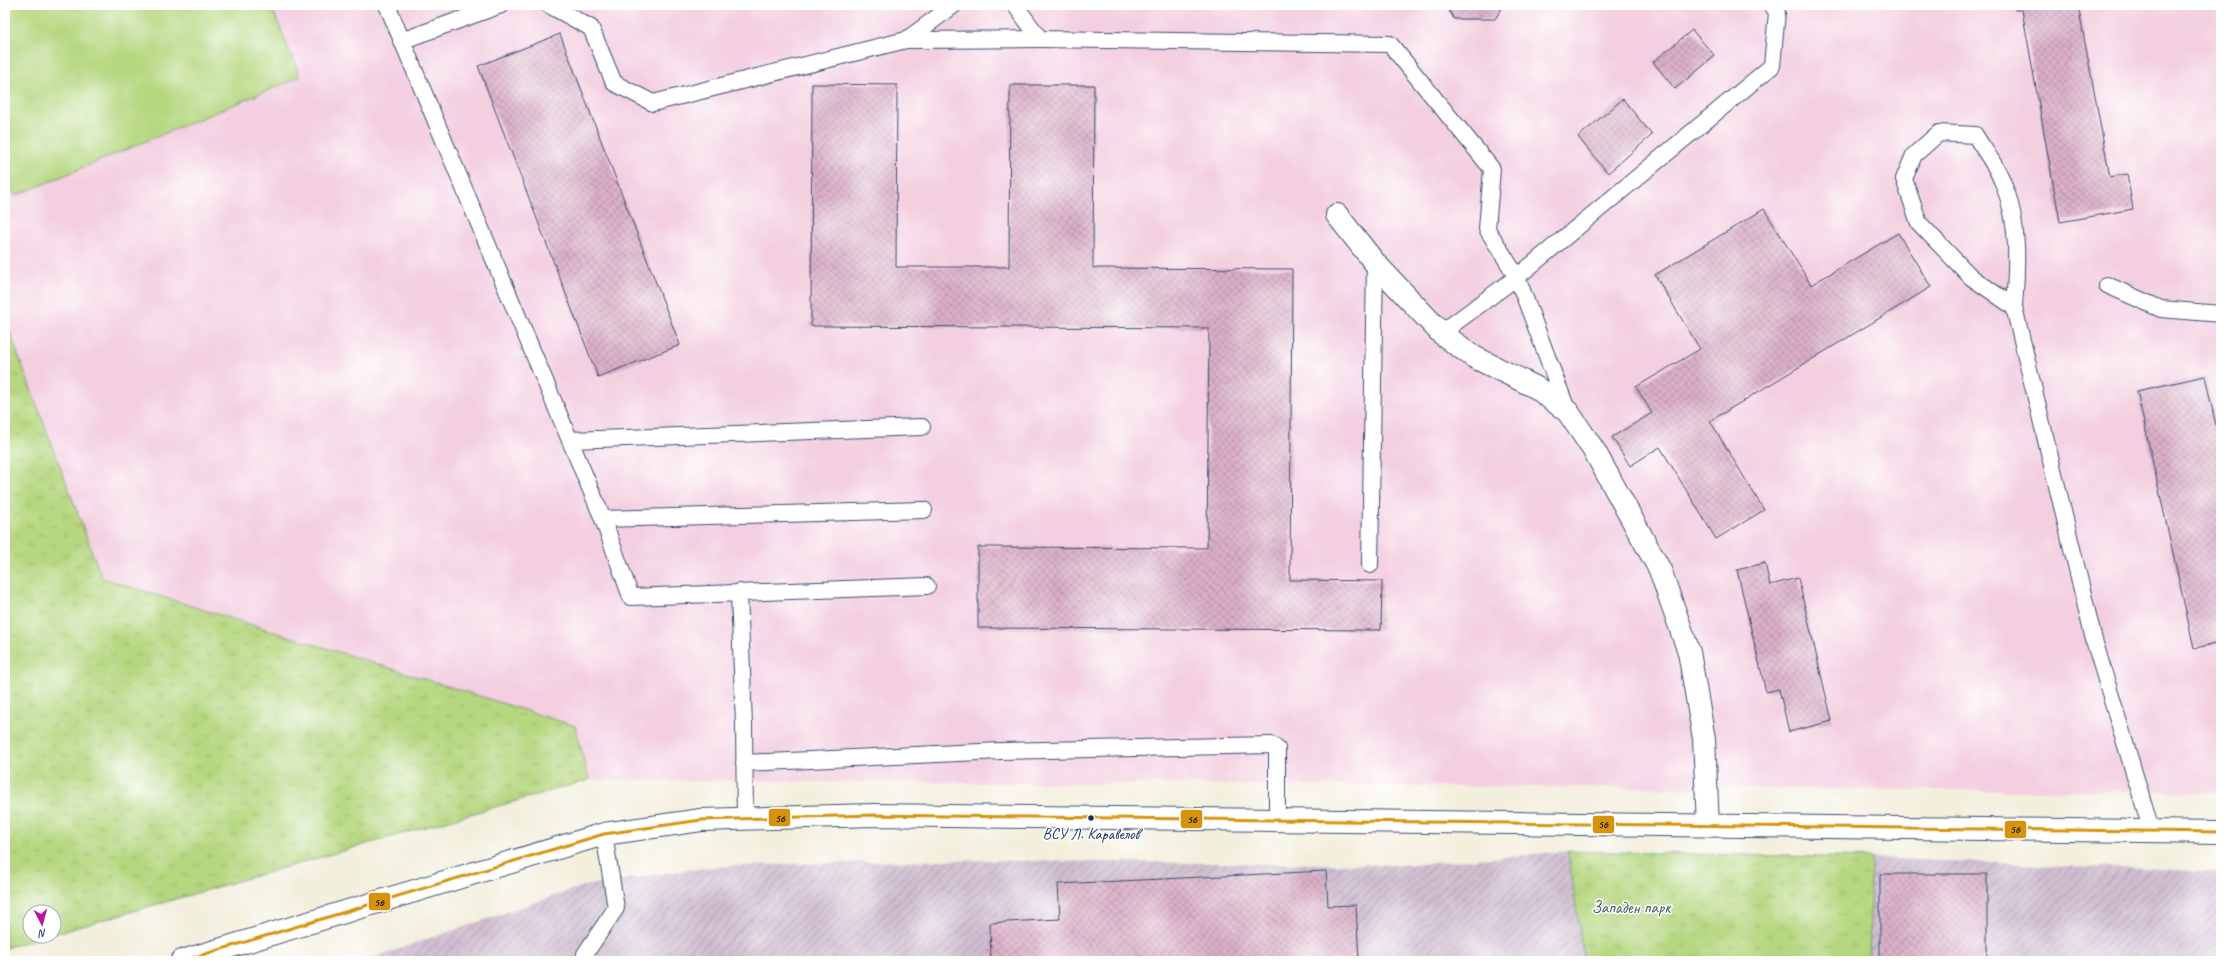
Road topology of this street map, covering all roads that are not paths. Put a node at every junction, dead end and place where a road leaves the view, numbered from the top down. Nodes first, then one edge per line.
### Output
1 (387, 5) edge
2 (501, 5) edge
3 (549, 5) edge
4 (954, 5) edge
5 (1015, 5) edge
6 (1772, 5) edge
7 (1040, 39) junction
8 (906, 40) junction
9 (401, 41) junction
10 (1336, 215) dead end
11 (1376, 263) junction
12 (1517, 277) junction
13 (2107, 285) dead end
14 (2014, 307) junction
15 (2221, 314) edge
16 (1441, 333) junction
17 (1568, 412) junction
18 (922, 427) dead end
19 (570, 440) junction
20 (924, 510) dead end
21 (603, 519) junction
22 (1370, 565) dead end
23 (927, 586) dead end
24 (739, 592) junction
25 (744, 763) junction
26 (744, 818) junction
27 (1277, 821) junction
28 (1708, 825) junction
29 (2152, 832) junction
30 (2221, 832) edge
31 (604, 834) junction
32 (182, 961) edge
33 (587, 961) edge

1 - 9 lane
2 - 9 lane
3 - 8 lane
4 - 8 lane
5 - 7 lane
6 - 12 lane
7 - 8 lane
7 - 12 lane
9 - 19 lane
10 - 11 street
11 - 16 street
11 - 22 lane
12 - 16 lane
12 - 17 lane
13 - 15 lane
14 - 14 lane
14 - 29 lane
16 - 17 street
17 - 28 street
18 - 19 lane
19 - 21 lane
20 - 21 lane
21 - 24 lane
23 - 24 lane
24 - 25 lane
25 - 26 lane
25 - 27 lane
26 - 27 street
26 - 31 street
27 - 28 street
28 - 29 street
29 - 30 street
31 - 32 street
31 - 33 lane

